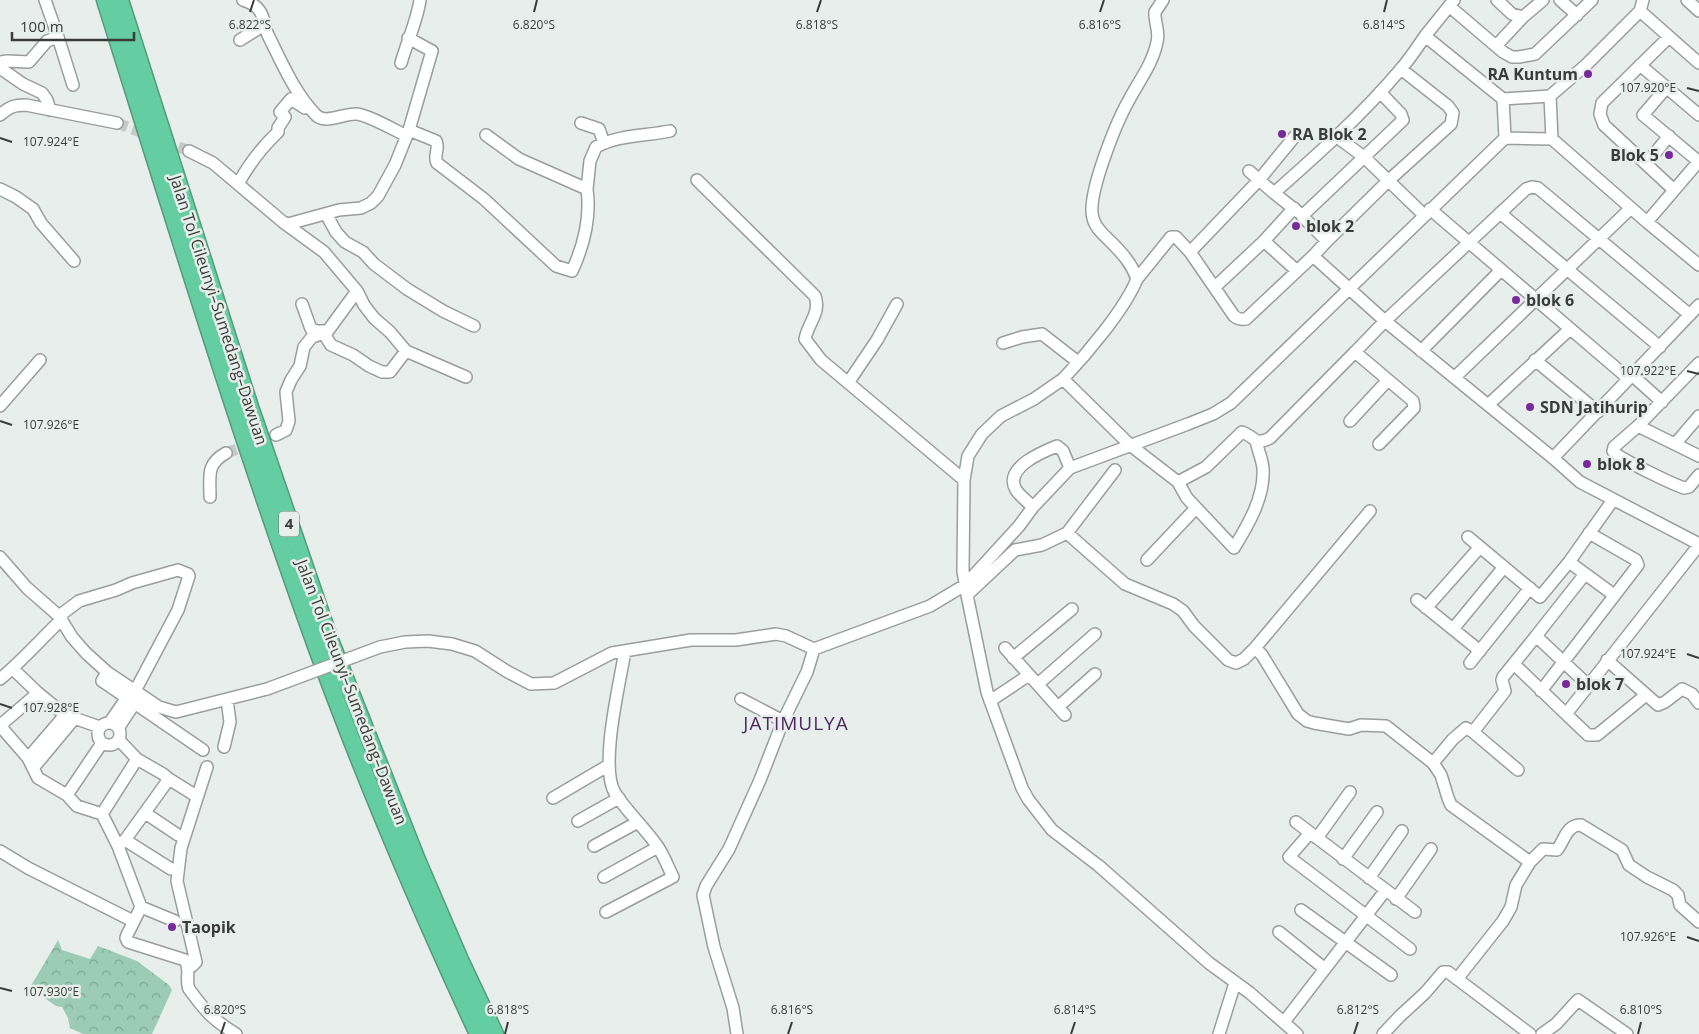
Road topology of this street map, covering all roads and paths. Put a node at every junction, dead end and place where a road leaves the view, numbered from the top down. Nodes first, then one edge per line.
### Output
1 (45, 0) edge
2 (105, 0) edge
3 (120, 0) edge
4 (244, 0) edge
5 (420, 0) edge
6 (1163, 0) edge
7 (1497, 0) edge
8 (1543, 0) edge
9 (1560, 0) edge
10 (1592, 0) edge
11 (1687, 0) edge
12 (1452, 3) edge
13 (1642, 6) edge
14 (1699, 11) edge
15 (1577, 15) junction
16 (1523, 17) junction
17 (264, 24) junction
18 (1425, 36) junction
19 (58, 37) junction
20 (1669, 37) junction
21 (408, 38) junction
22 (240, 40) dead end
23 (1496, 46) junction
24 (0, 62) edge
25 (401, 63) dead end
26 (1699, 63) edge
27 (1640, 65) junction
28 (0, 68) edge
29 (1401, 69) junction
30 (73, 85) dead end
31 (1666, 88) junction
32 (1380, 92) junction
33 (1550, 96) junction
34 (1503, 99) junction
35 (310, 108) junction
36 (50, 110) junction
37 (0, 115) edge
38 (1699, 115) edge
39 (117, 123) tunnel mouth
40 (581, 123) dead end
41 (670, 131) dead end
42 (408, 133) junction
43 (486, 135) dead end
44 (1295, 136) dead end
45 (1668, 136) junction
46 (1336, 137) junction
47 (1505, 138) junction
48 (1552, 139) junction
49 (604, 143) junction
50 (189, 151) tunnel mouth
51 (1364, 157) junction
52 (1699, 161) edge
53 (1646, 164) junction
54 (1249, 171) dead end
55 (697, 180) dead end
56 (1259, 180) junction
57 (1388, 181) junction
58 (238, 184) junction
59 (0, 189) edge
60 (588, 189) junction
61 (1674, 190) junction
62 (1274, 193) junction
63 (1631, 208) junction
64 (1298, 212) junction
65 (1427, 212) junction
66 (1500, 213) junction
67 (326, 214) junction
68 (282, 222) junction
69 (1647, 222) junction
70 (1599, 239) junction
71 (1264, 241) junction
72 (1327, 241) junction
73 (1469, 243) junction
74 (1190, 252) junction
75 (1313, 256) junction
76 (1697, 260) edge
77 (74, 261) dead end
78 (1567, 269) junction
79 (1501, 270) junction
80 (1297, 272) junction
81 (1137, 279) junction
82 (1215, 287) junction
83 (1348, 289) junction
84 (356, 291) junction
85 (1536, 300) junction
86 (302, 304) dead end
87 (897, 304) dead end
88 (1699, 305) edge
89 (1690, 315) junction
90 (1385, 321) junction
91 (474, 326) dead end
92 (1570, 329) junction
93 (327, 332) junction
94 (1003, 344) dead end
95 (1660, 347) junction
96 (406, 350) junction
97 (1422, 351) junction
98 (1355, 352) junction
99 (40, 360) dead end
100 (1535, 360) junction
101 (1078, 362) junction
102 (1699, 364) edge
103 (466, 377) dead end
104 (1631, 377) junction
105 (1455, 378) junction
106 (1063, 379) junction
107 (1388, 380) junction
108 (848, 383) junction
109 (1662, 402) junction
110 (1488, 405) junction
111 (0, 406) edge
112 (1598, 412) junction
113 (1699, 416) edge
114 (1350, 421) dead end
115 (1638, 426) junction
116 (276, 435) tunnel mouth
117 (1256, 441) junction
118 (1380, 444) dead end
119 (1674, 444) junction
120 (1130, 445) junction
121 (226, 453) tunnel mouth
122 (1699, 456) edge
123 (1554, 458) junction
124 (1070, 468) junction
125 (1115, 470) dead end
126 (1699, 475) edge
127 (964, 480) junction
128 (1178, 482) junction
129 (1695, 488) edge
130 (210, 496) dead end
131 (1613, 500) junction
132 (1033, 507) junction
133 (1196, 508) junction
134 (1370, 511) dead end
135 (1067, 532) junction
136 (1589, 533) junction
137 (1468, 537) dead end
138 (1699, 545) edge
139 (1480, 547) junction
140 (0, 557) edge
141 (1147, 560) dead end
142 (1569, 562) junction
143 (1504, 567) junction
144 (1585, 574) junction
145 (1530, 588) junction
146 (966, 590) junction
147 (1614, 595) junction
148 (1540, 597) junction
149 (1072, 609) dead end
150 (1557, 610) junction
151 (60, 617) junction
152 (1453, 629) junction
153 (1095, 634) dead end
154 (1536, 636) junction
155 (1005, 648) dead end
156 (1255, 648) junction
157 (625, 650) junction
158 (814, 650) junction
159 (1480, 651) junction
160 (1014, 658) junction
161 (1607, 660) junction
162 (1562, 662) junction
163 (1470, 663) dead end
164 (1514, 664) junction
165 (13, 668) junction
166 (1095, 674) dead end
167 (1029, 675) junction
168 (0, 679) edge
169 (1038, 684) junction
170 (1588, 685) junction
171 (1541, 691) junction
172 (38, 693) junction
173 (1646, 695) junction
174 (134, 696) junction
175 (742, 699) dead end
176 (227, 700) junction
177 (990, 701) junction
178 (1699, 703) edge
179 (1566, 714) junction
180 (70, 717) junction
181 (783, 721) junction
182 (110, 726) junction
183 (1473, 732) junction
184 (119, 740) junction
185 (102, 743) junction
186 (224, 747) dead end
187 (203, 750) dead end
188 (137, 759) junction
189 (31, 763) junction
190 (1433, 763) junction
191 (608, 764) junction
192 (207, 768) dead end
193 (1518, 770) dead end
194 (169, 779) junction
195 (1350, 792) dead end
196 (193, 794) dead end
197 (67, 795) junction
198 (553, 798) dead end
199 (619, 798) junction
200 (145, 812) junction
201 (1377, 812) dead end
202 (102, 814) junction
203 (578, 821) dead end
204 (638, 822) junction
205 (1296, 822) dead end
206 (1402, 830) dead end
207 (178, 835) dead end
208 (1313, 835) junction
209 (122, 843) junction
210 (594, 846) dead end
211 (658, 847) junction
212 (1431, 849) dead end
213 (0, 851) edge
214 (1343, 858) junction
215 (1530, 862) junction
216 (171, 870) dead end
217 (604, 877) dead end
218 (1369, 878) junction
219 (1385, 890) junction
220 (1396, 899) junction
221 (140, 907) junction
222 (1301, 910) dead end
223 (606, 912) dead end
224 (1415, 912) dead end
225 (1365, 916) junction
226 (133, 921) junction
227 (175, 921) dead end
228 (1699, 922) edge
229 (1279, 932) dead end
230 (1345, 943) junction
231 (1410, 949) dead end
232 (188, 964) junction
233 (1325, 969) junction
234 (1391, 975) dead end
235 (1458, 979) junction
236 (1235, 983) junction
237 (1284, 1022) junction
238 (236, 1034) edge
239 (478, 1034) edge
240 (495, 1034) edge
241 (738, 1034) edge
242 (1219, 1034) edge
243 (1297, 1034) edge
244 (1383, 1034) edge
245 (1530, 1034) edge
246 (1542, 1034) edge
247 (1627, 1034) edge

1 - 19 street
2 - 239 highway, Jalan Tol Cileunyi–Sumedang–Dawuan / 4
3 - 240 highway, Jalan Tol Cileunyi–Sumedang–Dawuan / 4
4 - 17 street
5 - 21 street
6 - 81 street
7 - 16 street
8 - 16 street
9 - 15 street
10 - 15 street
11 - 14 street
12 - 18 street
12 - 23 street
13 - 20 street
13 - 33 street
15 - 23 street
16 - 23 street
17 - 22 street
17 - 35 street
18 - 29 street
18 - 34 street
19 - 24 street
19 - 30 street
20 - 26 street
20 - 27 street
21 - 25 street
21 - 42 street
27 - 31 street
27 - 53 street
28 - 36 street
29 - 32 street
29 - 57 street
31 - 38 street
31 - 45 street
32 - 46 street
32 - 51 street
33 - 34 street
33 - 48 street
34 - 47 street
35 - 42 street
35 - 58 street
36 - 37 street
36 - 39 street
40 - 49 street
41 - 49 street
42 - 60 street
42 - 67 street
43 - 60 street
44 - 56 street
45 - 52 street
45 - 53 street
46 - 51 street
46 - 62 street
47 - 48 street
47 - 65 street
48 - 63 street
49 - 60 street
50 - 58 street
51 - 57 street
51 - 64 street
52 - 61 street
53 - 61 street
54 - 56 street
55 - 108 street
56 - 62 street
56 - 74 street
57 - 65 street
57 - 72 street
58 - 68 street
59 - 77 street
61 - 69 street
62 - 64 street
63 - 69 street
63 - 70 street
64 - 71 street
64 - 72 street
65 - 73 street
65 - 83 street
66 - 70 street
66 - 73 street
66 - 78 street
67 - 68 street
67 - 91 street
68 - 84 street
69 - 76 street
70 - 78 street
70 - 89 street
71 - 80 street
71 - 82 street
72 - 75 street
73 - 79 street
73 - 90 street
74 - 81 street
74 - 82 street
75 - 80 street
75 - 83 street
78 - 85 street
78 - 95 street
79 - 85 street
79 - 97 street
80 - 82 street
81 - 101 street
83 - 90 street
83 - 120 street
84 - 93 street
84 - 96 street
85 - 92 street
85 - 105 street
86 - 93 street
87 - 108 street
88 - 89 street
89 - 95 street
90 - 97 street
90 - 98 street
92 - 100 street
92 - 104 street
93 - 96 street
93 - 116 street
94 - 101 street
95 - 104 street
96 - 103 street
97 - 105 street
98 - 107 street
98 - 117 street
99 - 111 street
100 - 110 street
100 - 112 street
101 - 106 street
102 - 109 street
104 - 109 street
104 - 112 street
105 - 110 street
106 - 120 street
106 - 127 street
107 - 114 street
107 - 118 street
108 - 127 street
109 - 115 street
110 - 123 street
112 - 123 street
113 - 119 street
115 - 119 street
115 - 129 street
117 - 128 street
117 - 133 street
119 - 122 street
120 - 124 street
120 - 128 street
121 - 130 street
123 - 131 street
124 - 132 street
124 - 132 street
125 - 135 street
126 - 129 street
127 - 146 street
128 - 133 street
131 - 136 street
131 - 138 street
132 - 146 street
133 - 141 street
134 - 156 street
135 - 146 street
135 - 156 street
136 - 142 street
136 - 147 street
137 - 139 street
138 - 161 street
139 - 143 street
139 - 152 street
140 - 151 street
142 - 144 street
142 - 148 street
143 - 145 street
143 - 152 street
144 - 147 street
144 - 150 street
145 - 148 street
145 - 159 street
146 - 158 street
146 - 177 street
147 - 162 street
148 - 150 street
149 - 160 street
150 - 154 street
151 - 165 street
151 - 174 street
151 - 174 street
152 - 159 street
153 - 169 street
154 - 162 street
154 - 164 street
155 - 160 street
156 - 190 street
157 - 158 street
157 - 176 street, bridge
157 - 191 street
158 - 181 street
159 - 163 street
160 - 167 street
161 - 170 street
161 - 173 street
162 - 170 street
162 - 171 street
164 - 171 street
164 - 183 street
165 - 168 street
165 - 172 street
166 - 169 street
167 - 169 street
167 - 177 street
170 - 179 street
171 - 179 street
172 - 180 street
172 - 189 street
173 - 178 street
173 - 179 street
174 - 176 street
174 - 182 street
174 - 187 street
175 - 181 street
176 - 186 street
177 - 236 street
180 - 182 street
180 - 189 street
181 - 241 street
182 - 184 street
182 - 185 street
183 - 190 street
183 - 193 street
184 - 185 street
184 - 188 street
185 - 197 street
188 - 194 street
188 - 202 street
189 - 197 street
190 - 215 street
191 - 198 street
191 - 199 street
192 - 232 street
194 - 196 street
194 - 200 street
195 - 208 street
197 - 202 street
199 - 203 street
199 - 204 street
200 - 207 street
200 - 209 street
201 - 214 street
202 - 209 street
204 - 210 street
204 - 211 street
205 - 208 street
206 - 218 street
208 - 214 street
208 - 225 street
209 - 216 street
209 - 221 street
211 - 217 street
211 - 223 street
212 - 220 street
213 - 226 street
214 - 218 street
215 - 228 street
215 - 235 street
218 - 219 street
219 - 220 street
219 - 225 street
220 - 224 street
221 - 226 street
221 - 227 street
222 - 230 street
225 - 230 street
225 - 231 street
226 - 232 street
229 - 233 street
230 - 233 street
230 - 234 street
232 - 238 street
233 - 237 street
235 - 244 street
235 - 245 street
236 - 237 street
236 - 242 street
237 - 243 street
246 - 247 street

